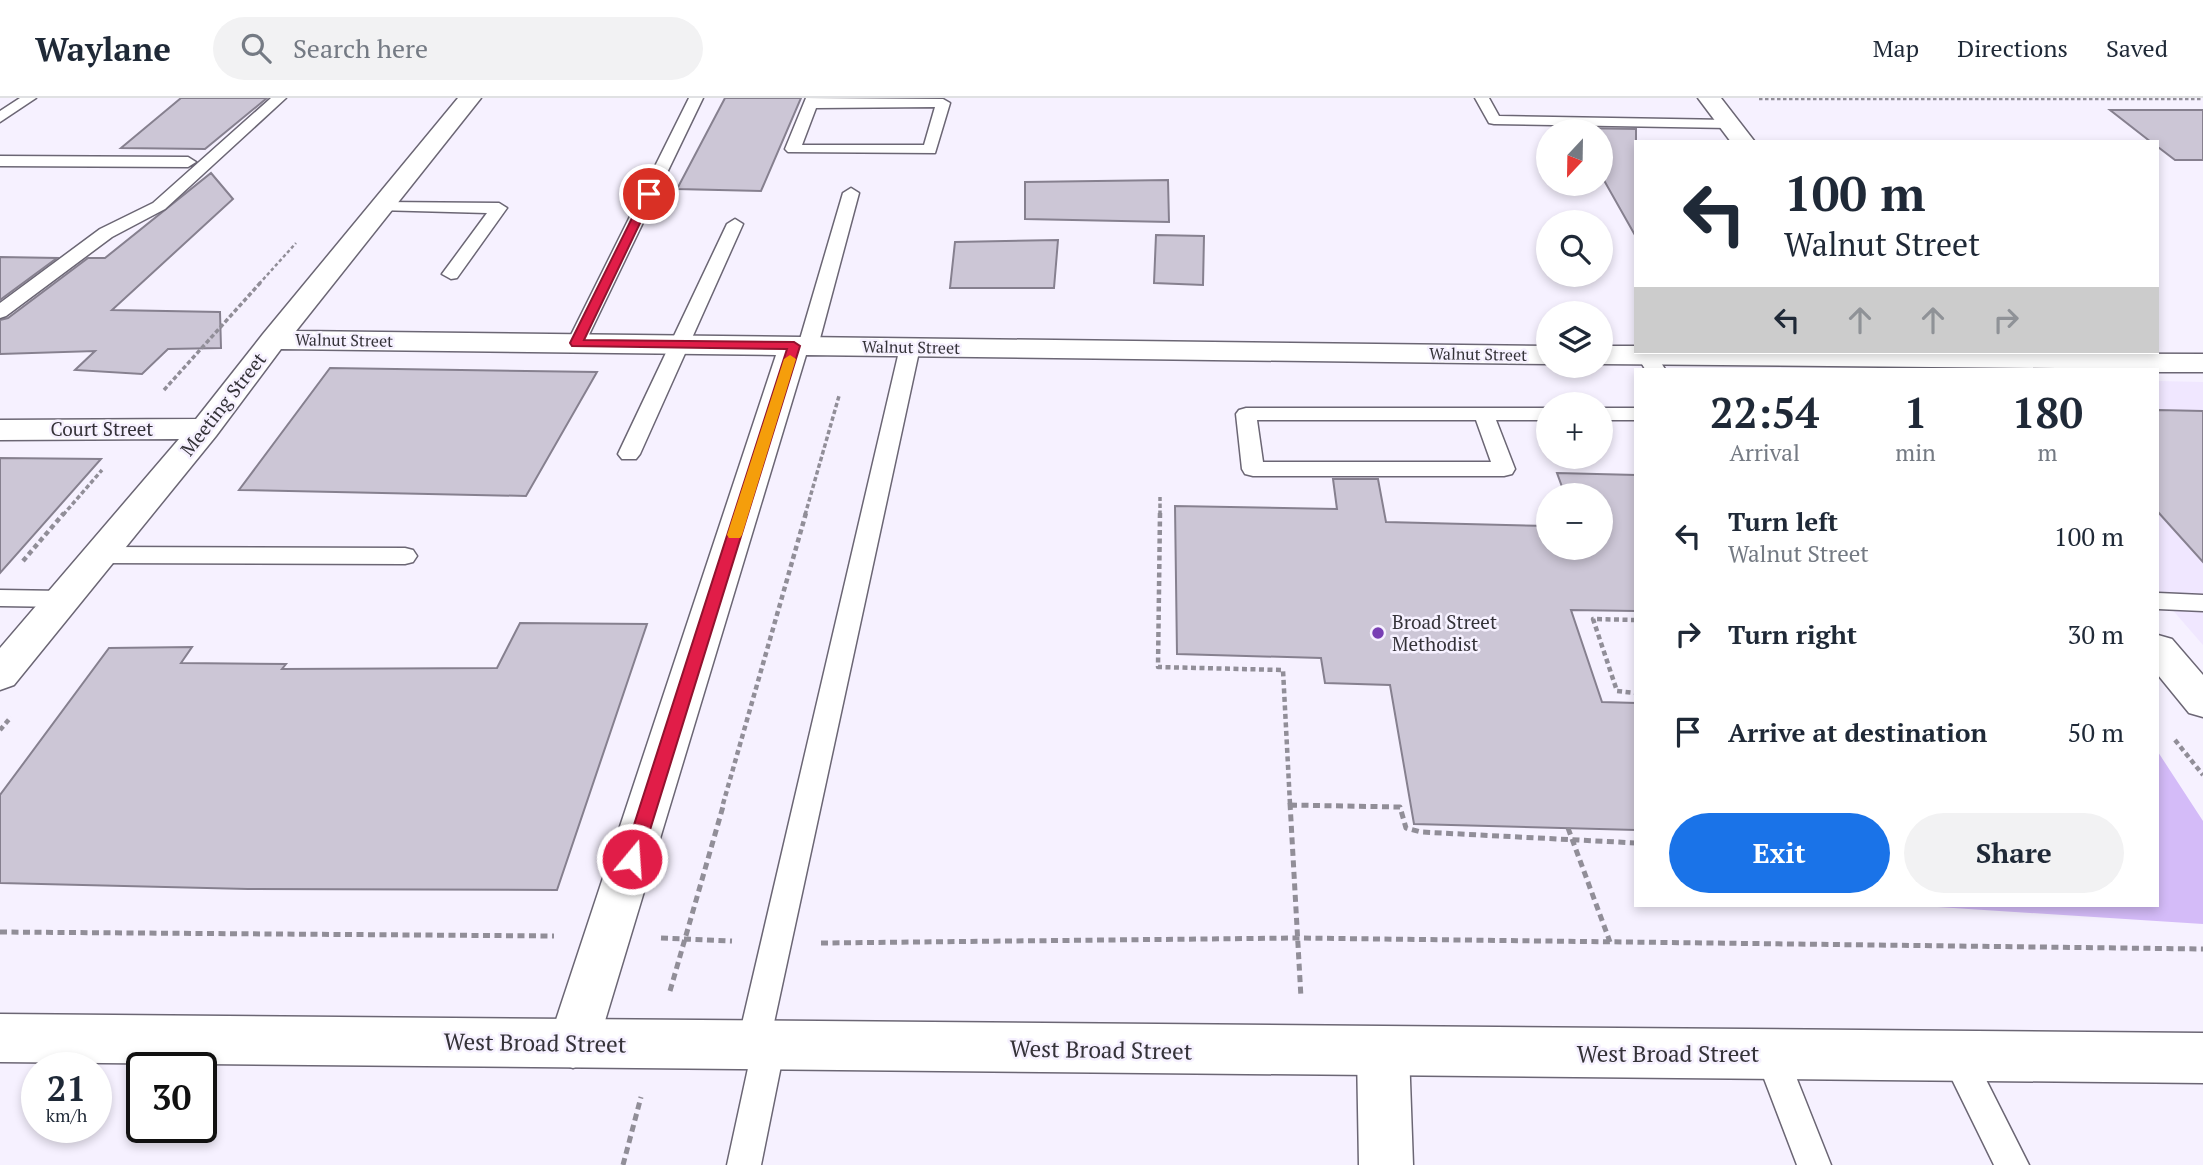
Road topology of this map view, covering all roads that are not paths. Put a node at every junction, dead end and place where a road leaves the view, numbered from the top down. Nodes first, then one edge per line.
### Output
1 (29, 98) edge
2 (279, 98) edge
3 (470, 98) edge
4 (696, 98) edge
5 (1482, 98) edge
6 (1709, 98) edge
7 (812, 101) edge
8 (0, 118) edge
9 (1736, 133) edge
10 (0, 161) edge
11 (188, 162) dead end
12 (851, 193) dead end
13 (383, 207) junction
14 (735, 224) dead end
15 (451, 274) dead end
16 (0, 312) edge
17 (272, 340) junction
18 (576, 343) junction
19 (678, 344) junction
20 (801, 346) junction
21 (910, 347) junction
22 (1536, 355) edge
23 (1613, 357) edge
24 (1911, 360) edge
25 (1651, 363) edge
26 (2203, 363) edge
27 (1484, 414) junction
28 (1536, 414) edge
29 (1613, 414) edge
30 (1634, 415) edge
31 (205, 429) junction
32 (0, 430) edge
33 (629, 454) dead end
34 (99, 555) junction
35 (405, 556) dead end
36 (0, 598) edge
37 (64, 599) junction
38 (2159, 601) edge
39 (2203, 603) edge
40 (2159, 650) edge
41 (0, 675) edge
42 (2203, 702) edge
43 (0, 1038) edge
44 (573, 1044) junction
45 (761, 1046) junction
46 (1383, 1052) junction
47 (1771, 1055) junction
48 (1957, 1057) junction
49 (2203, 1058) edge
50 (744, 1165) edge
51 (1386, 1165) edge
52 (1814, 1165) edge
53 (2012, 1165) edge

1 - 8 lane
2 - 16 lane
3 - 13 street, Meeting Street
4 - 18 lane
5 - 9 lane
6 - 9 street
7 - 7 lane
10 - 11 lane
12 - 20 lane
13 - 15 lane
13 - 17 street, Meeting Street
14 - 19 lane
17 - 18 street, Walnut Street
17 - 31 street, Meeting Street
18 - 19 street, Walnut Street
19 - 20 street, Walnut Street
19 - 33 lane
20 - 21 street, Walnut Street
20 - 44 street
21 - 22 street, Walnut Street
21 - 45 lane
23 - 25 street
24 - 25 street
24 - 26 street
27 - 27 lane
27 - 28 lane
29 - 30 lane
31 - 32 street, Court Street
31 - 34 street, Meeting Street
34 - 35 lane
34 - 37 street, Meeting Street
36 - 37 lane
37 - 41 street, Meeting Street
38 - 39 lane
40 - 42 street
43 - 44 street, West Broad Street
44 - 45 street, West Broad Street
45 - 46 street, West Broad Street
45 - 50 lane
46 - 47 street, West Broad Street
46 - 51 street
47 - 48 street, West Broad Street
47 - 52 lane
48 - 49 street, West Broad Street
48 - 53 lane

